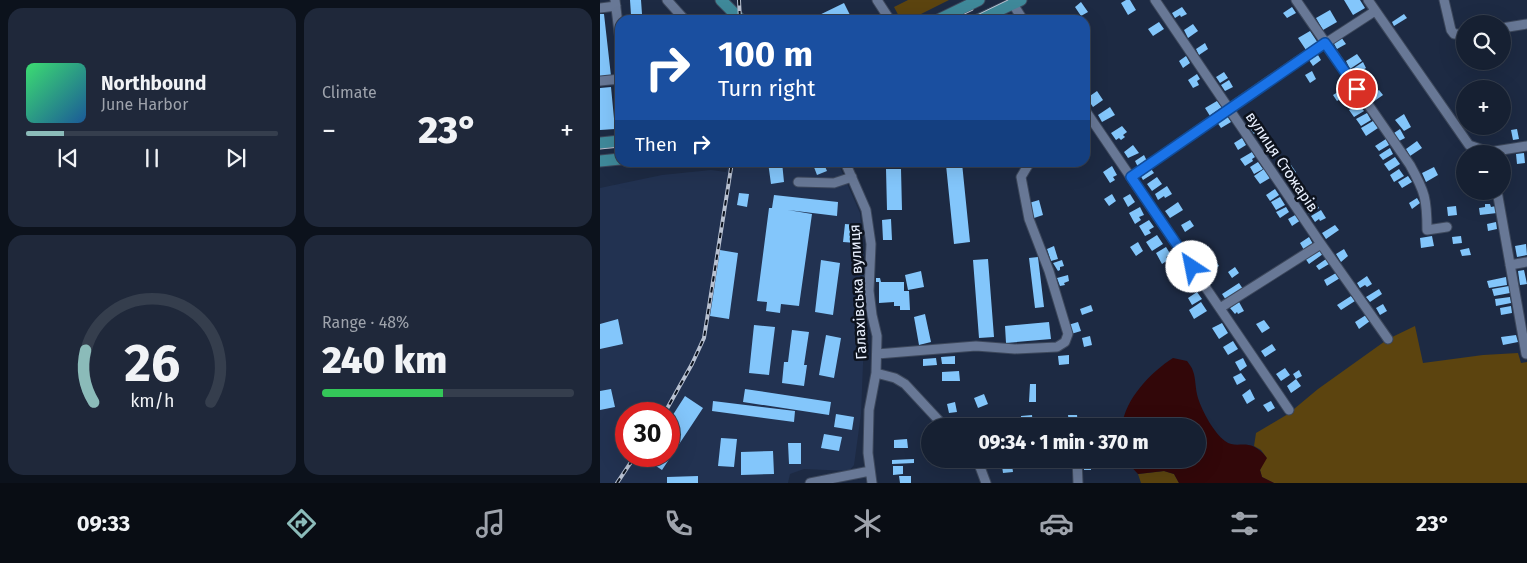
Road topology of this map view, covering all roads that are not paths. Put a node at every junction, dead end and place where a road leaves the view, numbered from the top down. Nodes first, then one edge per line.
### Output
1 (667, 0) edge
2 (721, 0) edge
3 (878, 0) edge
4 (979, 0) edge
5 (1155, 0) edge
6 (1296, 0) edge
7 (1368, 0) edge
8 (1444, 0) edge
9 (1017, 2) edge
10 (616, 3) edge
11 (600, 8) edge
12 (1375, 11) junction
13 (680, 15) edge
14 (736, 15) edge
15 (887, 15) edge
16 (948, 15) edge
17 (989, 15) edge
18 (1021, 15) edge
19 (1527, 24) edge
20 (1511, 27) edge
21 (1456, 34) edge
22 (1325, 43) junction
23 (615, 80) edge
24 (600, 81) edge
25 (1228, 109) junction
26 (1090, 121) edge
27 (615, 142) edge
28 (600, 143) edge
29 (1469, 145) edge
30 (1527, 146) edge
31 (1511, 149) edge
32 (615, 160) edge
33 (600, 161) edge
34 (847, 167) edge
35 (1027, 167) edge
36 (852, 177) junction
37 (1131, 177) junction
38 (798, 182) dead end
39 (1499, 200) edge
40 (1447, 227) dead end
41 (1321, 244) junction
42 (1527, 262) edge
43 (1510, 264) junction
44 (1220, 308) junction
45 (1388, 339) dead end
46 (877, 354) junction
47 (1526, 354) dead end
48 (876, 373) junction
49 (1289, 410) dead end
50 (937, 418) edge
51 (980, 468) edge
52 (1077, 468) edge
53 (870, 472) junction
54 (812, 482) edge
55 (872, 483) edge
56 (986, 483) edge
57 (1078, 483) edge

1 - 13 street
2 - 14 main road
3 - 15 street
4 - 16 main road
5 - 25 street, вулиця Стожарів
6 - 22 street
7 - 12 street
8 - 21 street
9 - 17 main road
9 - 18 street
10 - 11 street
12 - 22 street
12 - 29 street
19 - 20 street
22 - 25 street
22 - 40 street
23 - 24 street
25 - 37 street
25 - 41 street, вулиця Стожарів
26 - 37 street
27 - 28 main road
30 - 31 street
32 - 33 main road
34 - 36 street, Галахівська вулиця
35 - 46 street
36 - 38 street
36 - 46 street, Галахівська вулиця
37 - 44 street
39 - 43 street
41 - 44 street
41 - 45 street, вулиця Стожарів
42 - 43 street
43 - 47 street
44 - 49 street
46 - 48 street, Галахівська вулиця
48 - 50 street
48 - 53 street, Галахівська вулиця
51 - 56 street
52 - 57 street
53 - 54 street
53 - 55 street, Галахівська вулиця

